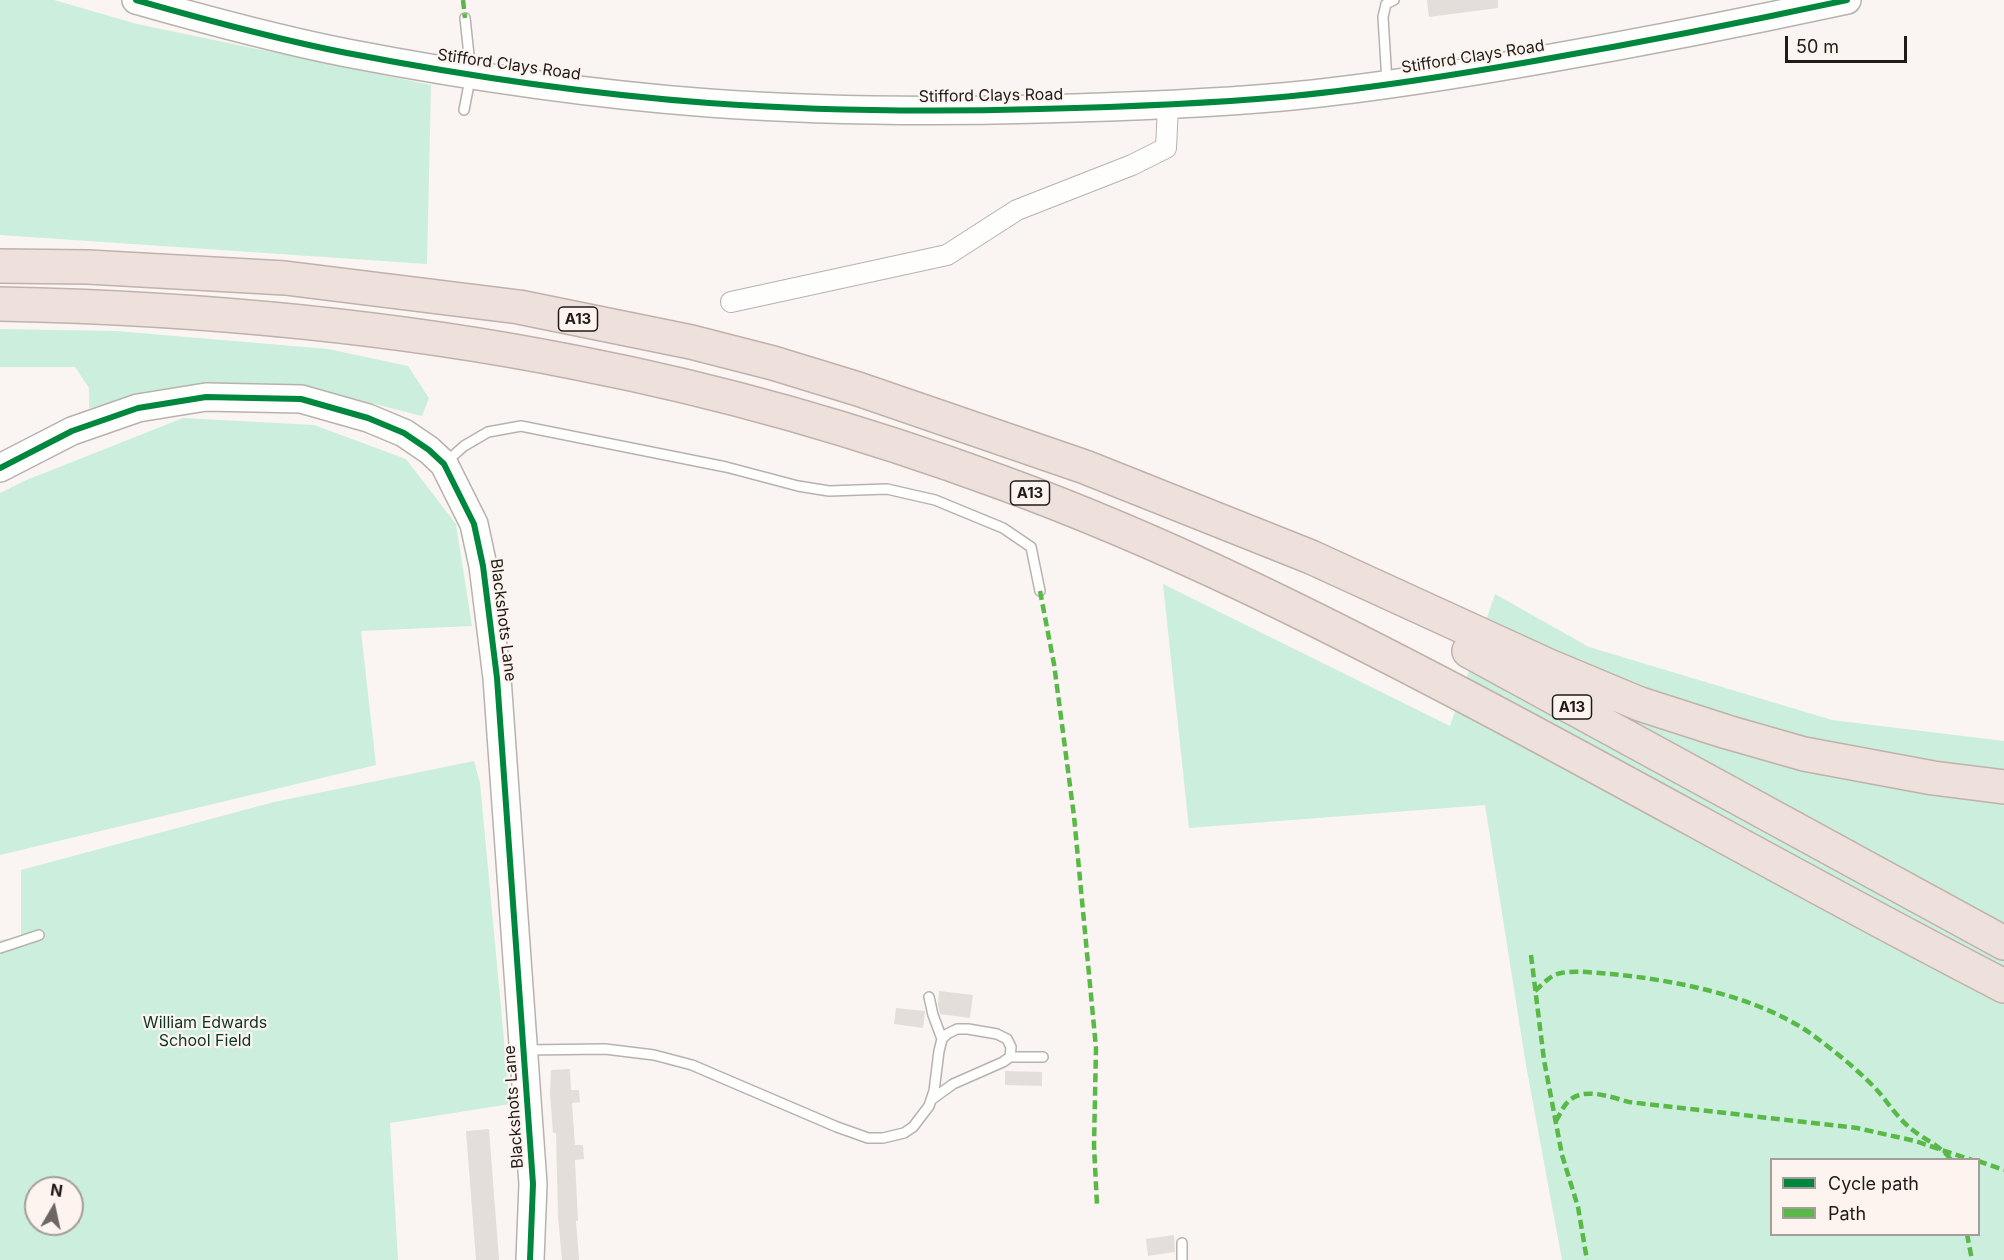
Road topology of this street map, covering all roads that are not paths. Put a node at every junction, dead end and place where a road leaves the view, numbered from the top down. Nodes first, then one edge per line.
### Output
1 (136, 0) edge
2 (1394, 0) edge
3 (1847, 0) edge
4 (465, 18) dead end
5 (471, 74) junction
6 (1387, 84) junction
7 (1168, 106) junction
8 (464, 110) dead end
9 (0, 266) edge
10 (731, 302) dead end
11 (0, 304) edge
12 (444, 464) junction
13 (0, 468) edge
14 (1133, 487) junction
15 (1040, 591) dead end
16 (2004, 787) edge
17 (39, 935) dead end
18 (2004, 943) edge
19 (0, 948) edge
20 (1969, 968) junction
21 (2004, 986) edge
22 (2004, 993) edge
23 (929, 997) dead end
24 (942, 1039) junction
25 (523, 1050) junction
26 (1010, 1057) junction
27 (1043, 1057) dead end
28 (931, 1100) junction
29 (1182, 1243) dead end
30 (530, 1260) edge
31 (1182, 1260) edge

1 - 5 street, Stifford Clays Road
2 - 6 lane
3 - 6 street, Stifford Clays Road
4 - 5 lane
5 - 7 street, Stifford Clays Road
5 - 8 lane
6 - 7 street, Stifford Clays Road
7 - 10 street
9 - 14 highway, A13
11 - 20 highway, A13
12 - 13 street, Blackshots Lane
12 - 15 lane
12 - 25 street, Blackshots Lane
14 - 16 highway
14 - 18 highway, A13
17 - 19 lane
20 - 21 highway, A13
20 - 22 highway
23 - 24 lane
24 - 26 lane
24 - 28 lane
25 - 28 lane
25 - 30 street, Blackshots Lane
26 - 27 lane
26 - 28 lane
29 - 31 lane

